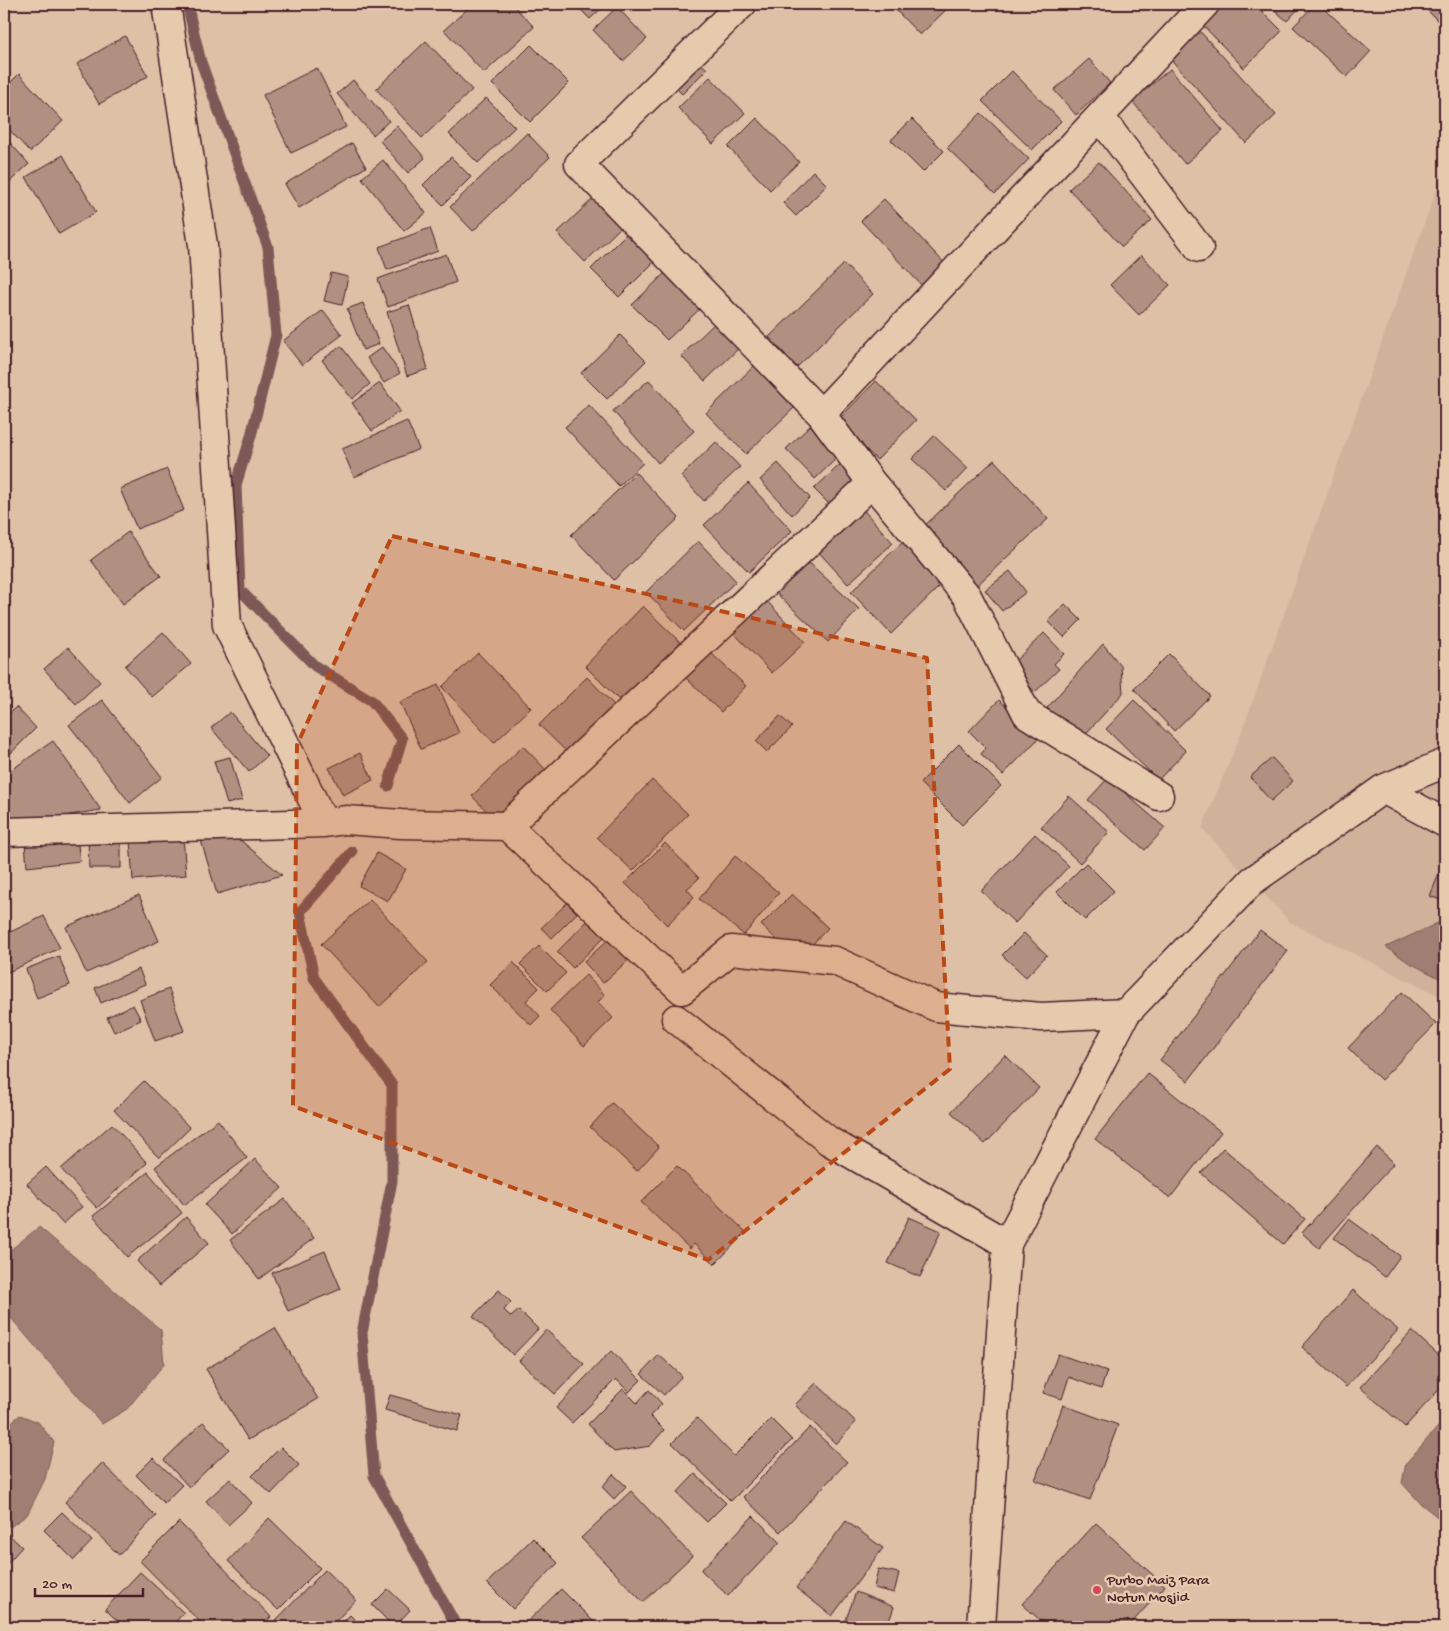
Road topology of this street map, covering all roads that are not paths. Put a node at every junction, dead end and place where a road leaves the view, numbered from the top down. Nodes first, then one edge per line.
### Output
1 (166, 4) edge
2 (742, 4) edge
3 (1206, 4) edge
4 (1100, 117) junction
5 (1199, 248) dead end
6 (821, 414) junction
7 (872, 483) junction
8 (1445, 763) edge
9 (1383, 789) junction
10 (1160, 796) dead end
11 (324, 823) junction
12 (1445, 823) edge
13 (507, 826) junction
14 (4, 832) edge
15 (1126, 1013) junction
16 (676, 1019) dead end
17 (1008, 1244) junction
18 (981, 1627) edge

1 - 11 street
2 - 6 street
3 - 4 street
4 - 5 street
4 - 6 street
6 - 7 street
7 - 10 street
7 - 13 street
8 - 9 street
9 - 12 street
9 - 15 street
11 - 13 street
11 - 14 street
13 - 15 street
15 - 17 street
16 - 17 street
17 - 18 street

